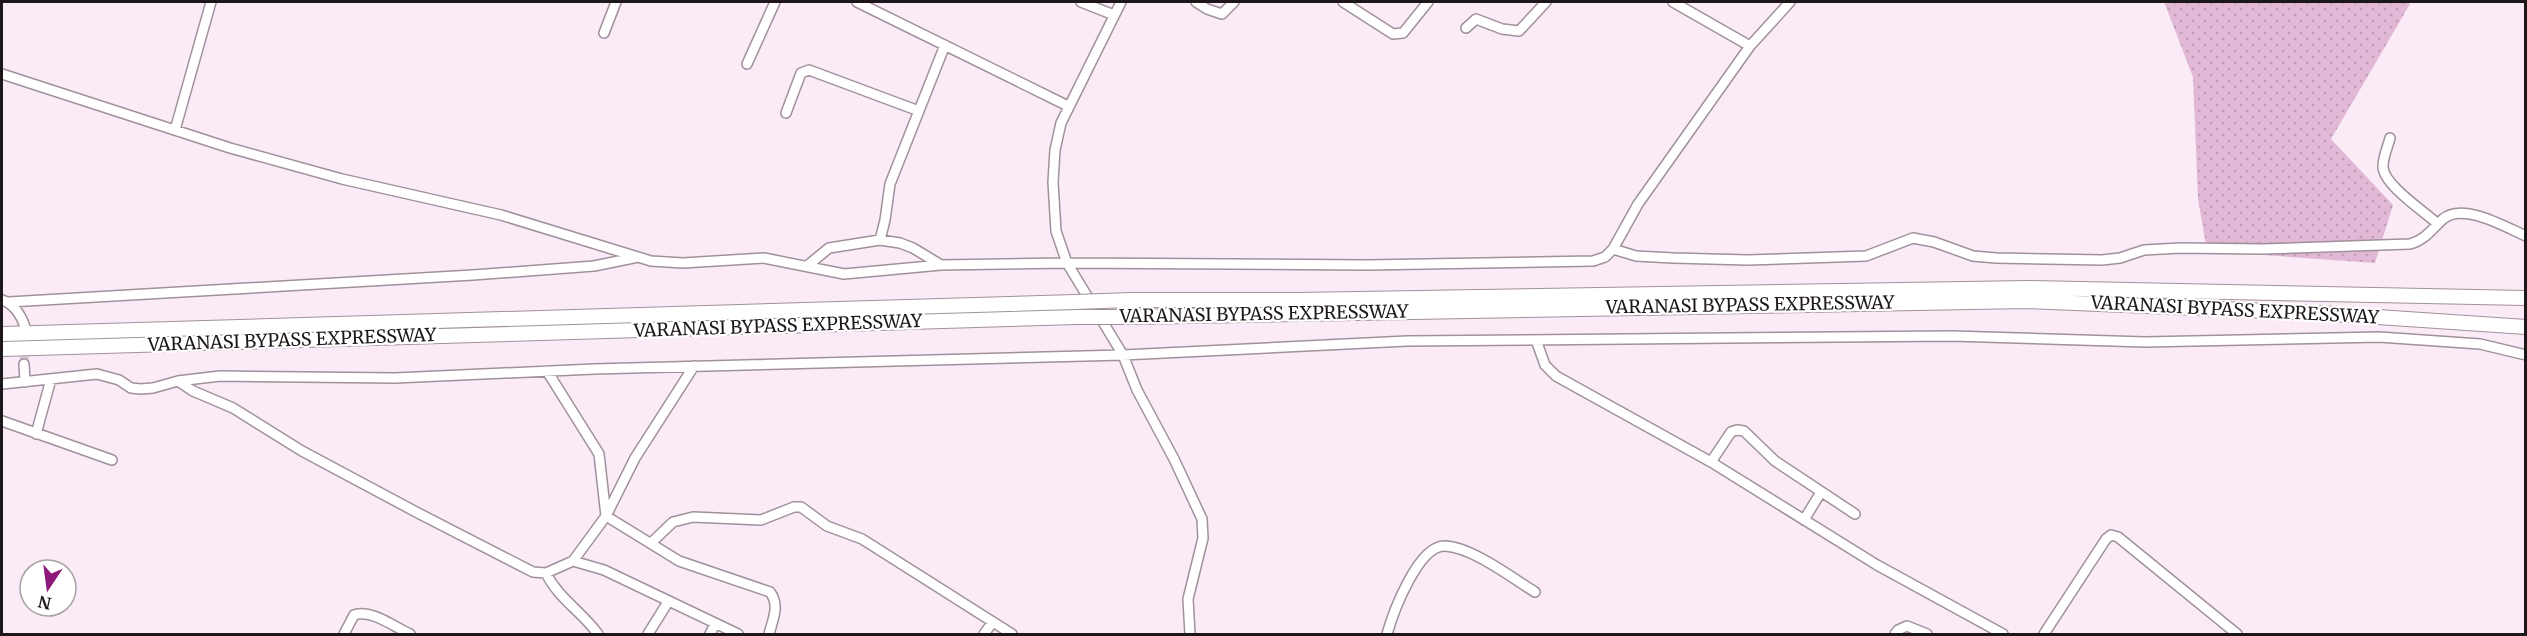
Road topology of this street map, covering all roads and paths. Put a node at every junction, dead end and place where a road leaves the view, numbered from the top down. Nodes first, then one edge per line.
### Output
1 (211, 2) edge
2 (616, 2) edge
3 (775, 2) edge
4 (857, 2) edge
5 (1081, 2) edge
6 (1120, 2) edge
7 (1196, 2) edge
8 (1234, 2) edge
9 (1343, 2) edge
10 (1428, 2) edge
11 (1546, 2) edge
12 (1673, 2) edge
13 (1790, 2) edge
14 (1114, 15) junction
15 (1466, 28) dead end
16 (604, 33) dead end
17 (945, 45) junction
18 (1750, 46) junction
19 (747, 63) dead end
20 (2, 74) edge
21 (1068, 106) junction
22 (919, 111) junction
23 (786, 113) dead end
24 (175, 130) junction
25 (2390, 138) dead end
26 (2438, 224) junction
27 (2526, 236) edge
28 (880, 240) junction
29 (1613, 249) junction
30 (639, 257) junction
31 (1067, 263) junction
32 (941, 265) junction
33 (807, 266) junction
34 (2526, 298) edge
35 (5, 301) edge
36 (25, 327) tunnel mouth
37 (2526, 327) edge
38 (201, 328) junction
39 (2, 334) edge
40 (1536, 340) junction
41 (202, 343) junction
42 (2, 349) edge
43 (1123, 355) junction
44 (2525, 355) edge
45 (24, 364) tunnel mouth
46 (694, 366) junction
47 (547, 371) junction
48 (51, 379) junction
49 (178, 381) junction
50 (25, 382) junction
51 (2, 384) edge
52 (2, 421) edge
53 (36, 434) junction
54 (112, 460) dead end
55 (1711, 462) junction
56 (1821, 492) junction
57 (1855, 514) dead end
58 (606, 516) junction
59 (1804, 520) junction
60 (651, 543) junction
61 (573, 561) junction
62 (546, 573) junction
63 (1535, 592) dead end
64 (668, 602) junction
65 (992, 623) junction
66 (715, 624) junction
67 (344, 634) edge
68 (410, 634) edge
69 (598, 634) edge
70 (648, 634) edge
71 (710, 634) edge
72 (738, 634) edge
73 (769, 634) edge
74 (984, 634) edge
75 (1012, 634) edge
76 (1191, 634) edge
77 (1388, 634) edge
78 (1895, 634) edge
79 (1927, 634) edge
80 (2003, 634) edge
81 (2044, 634) edge
82 (2237, 634) edge

1 - 24 street
2 - 16 street
3 - 19 street
4 - 17 street
5 - 14 street
6 - 14 street
7 - 8 street
9 - 10 street
11 - 15 street
12 - 18 street
13 - 18 street
14 - 21 street
17 - 21 street
17 - 22 street
18 - 29 street
20 - 24 street
21 - 31 street
22 - 23 street
22 - 28 street
24 - 30 street
25 - 26 street
26 - 27 street
26 - 29 street
28 - 32 street
28 - 33 street
29 - 31 street
30 - 33 street
30 - 35 street
31 - 32 street
31 - 43 street
32 - 33 street
34 - 38 highway, VARANASI BYPASS EXPRESSWAY, bridge
35 - 36 street
37 - 41 highway, VARANASI BYPASS EXPRESSWAY, bridge
38 - 39 highway, VARANASI BYPASS EXPRESSWAY
38 - 41 highway
40 - 43 street
40 - 44 street
40 - 55 street
41 - 42 highway, VARANASI BYPASS EXPRESSWAY
43 - 46 street
43 - 76 street
45 - 50 street
46 - 47 street
46 - 58 street
47 - 49 street
47 - 58 street
48 - 49 street
48 - 50 street
48 - 53 street
49 - 62 street
50 - 51 street
52 - 53 street
53 - 54 street
55 - 56 street
55 - 59 street
56 - 57 street
56 - 59 street
58 - 60 street
58 - 61 street
59 - 80 street
60 - 65 street
60 - 73 street
61 - 62 street
61 - 64 street
62 - 69 street
63 - 77 street
64 - 66 street
64 - 70 street
65 - 74 street
65 - 75 street
66 - 71 street
66 - 72 street
67 - 68 street
78 - 79 street
81 - 82 street

